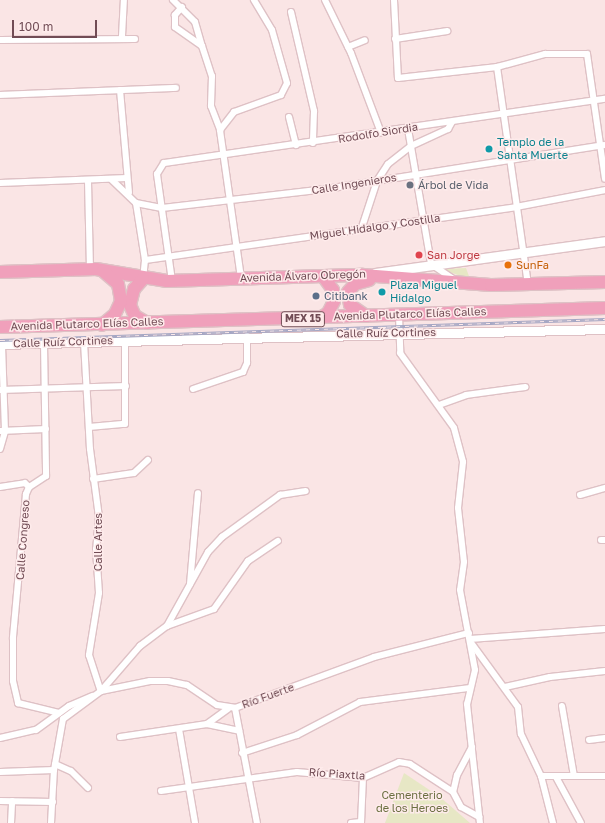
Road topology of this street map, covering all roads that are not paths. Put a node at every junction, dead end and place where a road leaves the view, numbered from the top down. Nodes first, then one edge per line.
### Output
1 (124, 0) edge
2 (173, 0) edge
3 (254, 0) edge
4 (325, 0) edge
5 (394, 0) edge
6 (182, 8) junction
7 (291, 12) dead end
8 (447, 31) dead end
9 (122, 36) junction
10 (135, 39) dead end
11 (395, 39) junction
12 (0, 40) edge
13 (365, 40) dead end
14 (202, 46) junction
15 (348, 46) junction
16 (497, 67) junction
17 (176, 88) dead end
18 (120, 90) junction
19 (0, 95) edge
20 (605, 99) edge
21 (592, 101) junction
22 (503, 114) junction
23 (289, 117) dead end
24 (452, 122) junction
25 (408, 129) junction
26 (220, 130) junction
27 (381, 133) junction
28 (313, 143) junction
29 (602, 145) edge
30 (296, 146) junction
31 (411, 146) junction
32 (222, 156) junction
33 (510, 160) junction
34 (416, 174) junction
35 (127, 178) junction
36 (605, 179) edge
37 (112, 180) junction
38 (88, 181) junction
39 (377, 181) junction
40 (0, 183) edge
41 (605, 190) edge
42 (129, 193) junction
43 (231, 202) junction
44 (136, 203) junction
45 (516, 207) junction
46 (162, 208) junction
47 (423, 220) junction
48 (360, 230) junction
49 (605, 241) edge
50 (236, 247) junction
51 (522, 253) junction
52 (169, 256) junction
53 (145, 260) junction
54 (430, 264) junction
55 (90, 269) junction
56 (103, 271) junction
57 (0, 272) edge
58 (363, 275) junction
59 (323, 276) junction
60 (241, 278) junction
61 (426, 278) junction
62 (143, 279) junction
63 (172, 281) junction
64 (456, 281) junction
65 (605, 282) edge
66 (528, 284) junction
67 (490, 285) junction
68 (605, 289) edge
69 (126, 301) junction
70 (605, 308) edge
71 (530, 310) junction
72 (605, 312) edge
73 (399, 315) junction
74 (367, 316) junction
75 (605, 316) edge
76 (320, 318) junction
77 (147, 323) junction
78 (102, 325) junction
79 (0, 327) edge
80 (605, 329) edge
81 (398, 332) junction
82 (246, 336) junction
83 (125, 340) junction
84 (84, 342) junction
85 (44, 343) junction
86 (1, 344) edge
87 (126, 386) junction
88 (525, 387) dead end
89 (84, 388) junction
90 (2, 390) edge
91 (45, 390) junction
92 (193, 390) dead end
93 (438, 405) junction
94 (89, 428) junction
95 (46, 429) junction
96 (3, 431) edge
97 (0, 449) edge
98 (148, 460) dead end
99 (93, 479) junction
100 (0, 487) edge
101 (29, 487) junction
102 (605, 488) edge
103 (306, 491) dead end
104 (198, 493) dead end
105 (580, 495) dead end
106 (278, 541) dead end
107 (190, 586) junction
108 (167, 626) junction
109 (605, 630) edge
110 (470, 639) junction
111 (605, 672) edge
112 (505, 687) junction
113 (470, 688) junction
114 (101, 691) junction
115 (93, 696) junction
116 (562, 706) dead end
117 (235, 708) junction
118 (228, 709) junction
119 (59, 713) junction
120 (207, 724) junction
121 (179, 729) junction
122 (239, 731) junction
123 (120, 737) dead end
124 (0, 738) edge
125 (605, 738) edge
126 (589, 740) dead end
127 (472, 748) junction
128 (242, 753) junction
129 (54, 767) junction
130 (0, 772) edge
131 (541, 776) junction
132 (574, 776) junction
133 (605, 776) edge
134 (556, 777) junction
135 (248, 778) junction
136 (363, 778) junction
137 (88, 788) dead end
138 (188, 788) junction
139 (161, 791) dead end
140 (453, 792) junction
141 (0, 801) edge
142 (12, 801) junction
143 (53, 802) junction
144 (479, 820) edge
145 (361, 822) edge
146 (11, 823) edge
147 (51, 823) edge
148 (195, 823) edge
149 (257, 823) edge
150 (351, 823) edge
151 (553, 823) edge
152 (581, 823) edge

1 - 9 street
2 - 6 street
3 - 26 street
4 - 15 street
5 - 11 street
6 - 14 street
6 - 14 street
7 - 28 street
8 - 11 street
9 - 10 street
9 - 12 street
11 - 16 street
13 - 15 street
14 - 26 street
15 - 27 street
16 - 21 street
16 - 22 street
17 - 18 street
18 - 19 street
18 - 35 street
20 - 21 street, Rodolfo Siordia
21 - 22 street, Rodolfo Siordia
21 - 29 street
22 - 24 street, Rodolfo Siordia
22 - 33 street
23 - 30 street
24 - 25 street, Rodolfo Siordia
24 - 31 street
25 - 27 street, Rodolfo Siordia
25 - 31 street
26 - 32 street
27 - 28 street, Rodolfo Siordia
28 - 30 street, Rodolfo Siordia
29 - 33 street, Calle Ingenieros
29 - 36 street
30 - 32 street, Rodolfo Siordia
31 - 34 street
31 - 39 street
32 - 43 street
32 - 46 street, Rodolfo Siordia
33 - 34 street, Calle Ingenieros
33 - 45 street
34 - 39 street, Calle Ingenieros
34 - 47 street
35 - 37 street
35 - 42 street
37 - 38 street
37 - 42 street
38 - 40 street
38 - 55 street
39 - 43 street, Calle Ingenieros
39 - 48 street
41 - 45 street, Miguel Hidalgo y Costilla
42 - 44 street
43 - 46 street, Calle Ingenieros
43 - 50 street
44 - 46 street, Calle Ingenieros
44 - 53 street
45 - 47 street, Miguel Hidalgo y Costilla
45 - 51 street
46 - 52 street
47 - 48 street, Miguel Hidalgo y Costilla
47 - 54 street
48 - 50 street, Miguel Hidalgo y Costilla
49 - 51 street, Avenida Álvaro Obregón
50 - 52 street, Miguel Hidalgo y Costilla
50 - 60 street
51 - 54 street, Avenida Álvaro Obregón
51 - 66 street
52 - 53 street, Miguel Hidalgo y Costilla
52 - 63 street
53 - 62 street
54 - 58 street, Avenida Álvaro Obregón
54 - 64 street
55 - 56 highway, Avenida Álvaro Obregón
55 - 57 highway, Avenida Álvaro Obregón
56 - 62 highway, Avenida Álvaro Obregón
56 - 69 highway
58 - 59 highway, Avenida Álvaro Obregón
58 - 61 highway
59 - 60 highway, Avenida Álvaro Obregón
59 - 76 highway
60 - 63 highway, Avenida Álvaro Obregón
61 - 64 highway
61 - 74 highway
62 - 63 highway, Avenida Álvaro Obregón
62 - 69 highway
64 - 67 highway
65 - 66 highway
66 - 67 highway
67 - 68 highway
69 - 77 highway
69 - 78 highway
70 - 71 highway, Avenida Plutarco Elías Calles / MEX 15
71 - 72 highway
71 - 73 highway, Avenida Plutarco Elías Calles / MEX 15
71 - 75 highway
73 - 74 highway, Avenida Plutarco Elías Calles / MEX 15
73 - 81 street
74 - 76 highway, Avenida Plutarco Elías Calles / MEX 15
76 - 77 highway, Avenida Plutarco Elías Calles / MEX 15
77 - 78 highway, Avenida Plutarco Elías Calles / MEX 15
78 - 79 highway, Avenida Plutarco Elías Calles / MEX 15
80 - 81 street, Calle Ruíz Cortines
81 - 82 street, Calle Ruíz Cortines
81 - 93 street
82 - 83 street, Calle Ruíz Cortines
82 - 92 street
83 - 84 street, Calle Ruíz Cortines
83 - 87 street
84 - 85 street, Calle Ruíz Cortines
84 - 89 street, Calle Artes
85 - 86 street, Calle Ruíz Cortines
85 - 91 street, Calle Congreso
86 - 90 street
87 - 89 street
87 - 94 street
88 - 93 street
89 - 91 street
89 - 94 street, Calle Artes
90 - 91 street
90 - 96 street
91 - 95 street, Calle Congreso
93 - 110 street
94 - 99 street, Calle Artes
95 - 96 street
95 - 101 street, Calle Congreso
96 - 97 street
98 - 99 street
99 - 114 street, Calle Artes
100 - 101 street
101 - 119 street, Calle Congreso
102 - 105 street
103 - 107 street
104 - 107 street
106 - 108 street
107 - 108 street
108 - 114 street
109 - 110 street, Río Fuerte
110 - 112 street
110 - 113 street
110 - 117 street, Río Fuerte
111 - 112 street
112 - 131 street
113 - 127 street
113 - 128 street
114 - 115 street, Río Fuerte
114 - 118 street, Río Fuerte
115 - 119 street
115 - 129 street, Río Fuerte
116 - 132 street
117 - 118 street, Río Fuerte
117 - 122 street
118 - 120 street
119 - 124 street
120 - 121 street
120 - 122 street
121 - 123 street
121 - 138 street
122 - 128 street
125 - 126 street
127 - 140 street
127 - 144 street
128 - 135 street
129 - 130 street
129 - 137 street
129 - 143 street, Río Fuerte
131 - 134 street
131 - 151 street
132 - 133 street
132 - 134 street
134 - 152 street
135 - 136 street, Río Piaxtla
135 - 138 street, Río Piaxtla
135 - 149 street
136 - 140 street, Río Piaxtla
136 - 145 street
138 - 139 street, Río Piaxtla
138 - 148 street
140 - 144 street
141 - 142 street
142 - 143 street
142 - 146 street
143 - 147 street, Río Fuerte
145 - 150 street

